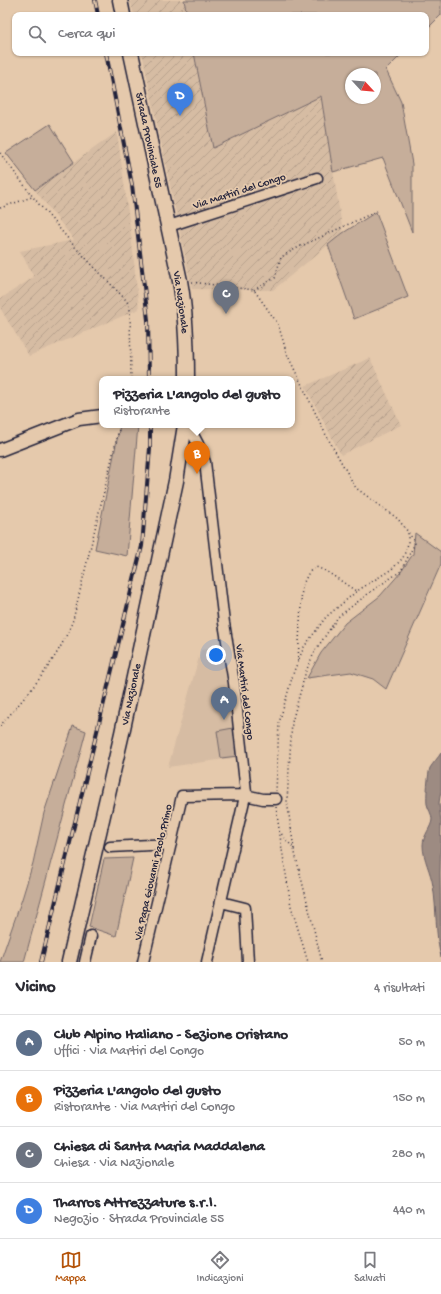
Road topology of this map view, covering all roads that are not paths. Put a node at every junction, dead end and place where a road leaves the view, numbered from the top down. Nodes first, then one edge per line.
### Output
1 (120, 0) edge
2 (122, 12) edge
3 (132, 56) edge
4 (317, 178) dead end
5 (169, 226) junction
6 (187, 376) edge
7 (99, 416) edge
8 (175, 428) edge
9 (185, 428) edge
10 (190, 428) edge
11 (0, 450) edge
12 (176, 481) junction
13 (245, 795) junction
14 (276, 799) road end
15 (171, 844) junction
16 (110, 848) dead end
17 (221, 902) junction
18 (91, 936) dead end
19 (69, 962) edge
20 (85, 962) edge
21 (143, 962) edge
22 (207, 962) edge
23 (248, 962) edge

1 - 2 main road
3 - 5 main road, Strada Provinciale 55
4 - 5 street, Via Martiri del Congo
5 - 6 main road, Via Nazionale
7 - 11 street
8 - 12 main road
9 - 12 main road, Via Nazionale
10 - 13 street, Via Martiri del Congo
12 - 19 main road, Via Nazionale
13 - 14 street, Via Papa Giovanni Paolo Primo
13 - 15 street, Via Papa Giovanni Paolo Primo
13 - 17 street, Via Martiri del Congo
15 - 16 street
15 - 21 street, Via Papa Giovanni Paolo Primo
17 - 22 street, Via Martiri del Congo
17 - 23 street
18 - 20 street

